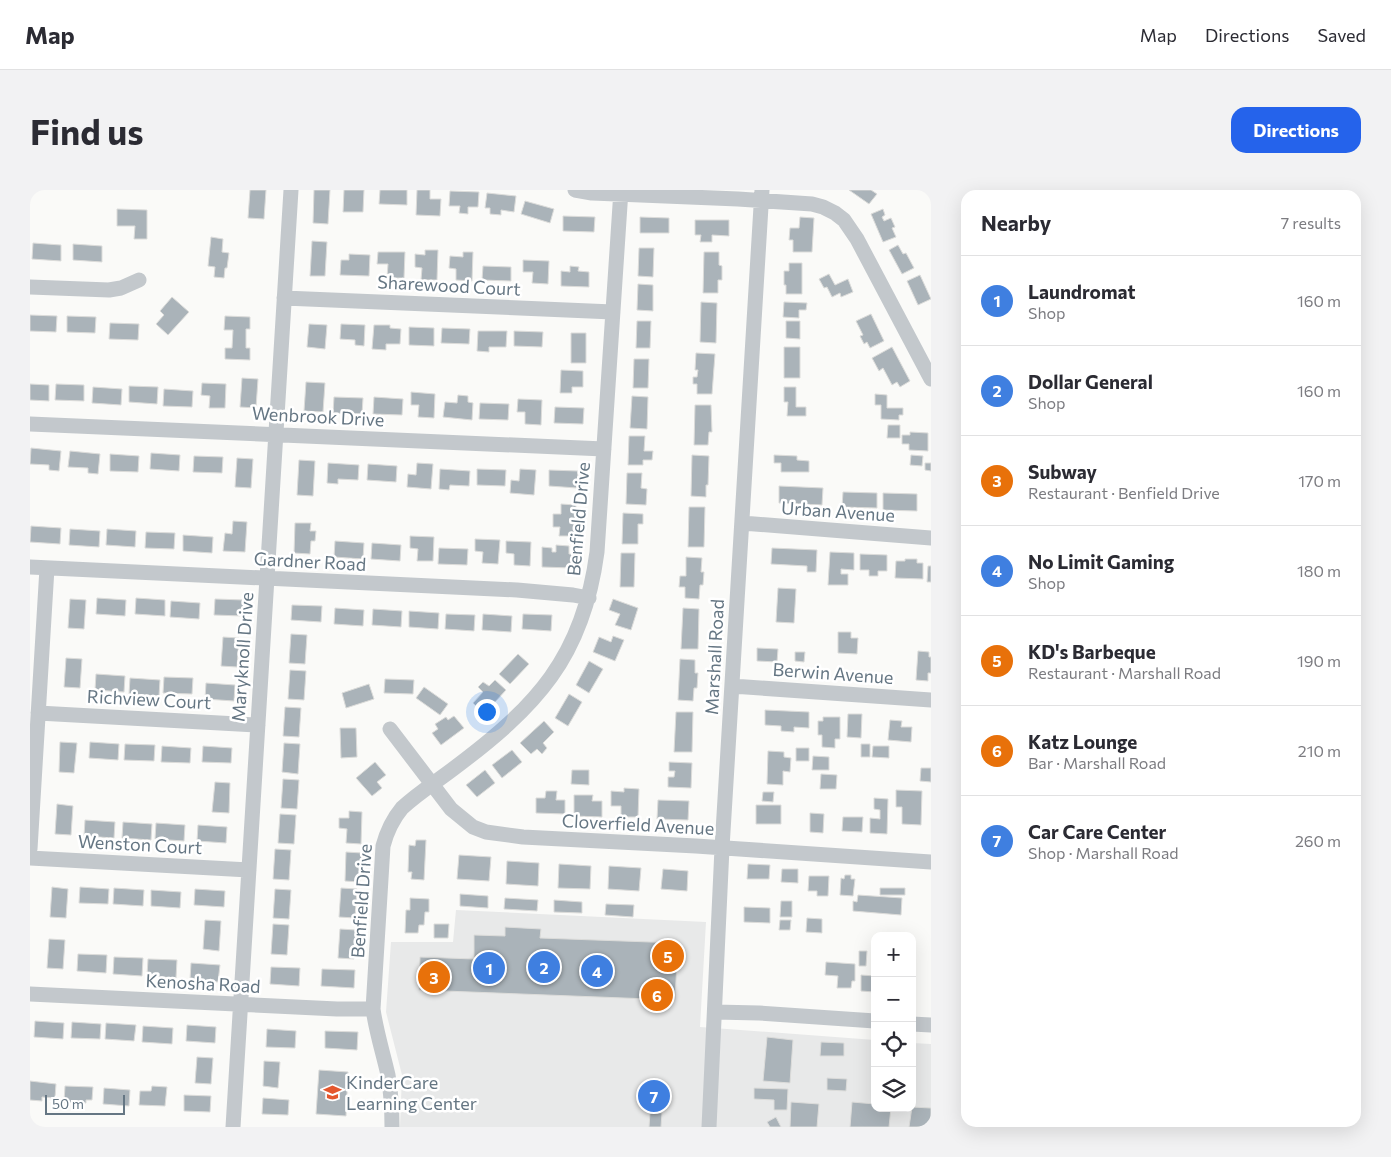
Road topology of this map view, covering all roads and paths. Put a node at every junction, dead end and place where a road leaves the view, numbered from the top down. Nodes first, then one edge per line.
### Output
1 (291, 190) edge
2 (574, 190) edge
3 (621, 192) edge
4 (762, 196) edge
5 (139, 280) dead end
6 (30, 287) edge
7 (284, 298) junction
8 (613, 312) junction
9 (931, 379) edge
10 (30, 424) edge
11 (276, 434) junction
12 (604, 449) junction
13 (742, 523) junction
14 (931, 538) edge
15 (30, 567) edge
16 (47, 568) junction
17 (267, 579) junction
18 (588, 598) junction
19 (732, 686) junction
20 (931, 700) edge
21 (38, 713) junction
22 (258, 725) junction
23 (390, 729) dead end
24 (432, 784) junction
25 (722, 848) junction
26 (30, 849) edge
27 (30, 858) edge
28 (931, 862) edge
29 (249, 870) junction
30 (30, 994) edge
31 (241, 1004) junction
32 (373, 1009) junction
33 (715, 1012) junction
34 (871, 1021) edge
35 (916, 1024) edge
36 (931, 1025) edge
37 (233, 1127) edge
38 (392, 1127) edge
39 (709, 1127) edge

1 - 7 street, Maryknoll Drive
2 - 3 street
3 - 4 street
3 - 8 street, Benfield Drive
4 - 9 street
4 - 13 street, Marshall Road
5 - 6 street
7 - 8 street, Sharewood Court
7 - 11 street, Maryknoll Drive
8 - 12 street, Benfield Drive
10 - 11 street, Wenbrook Drive
11 - 12 street, Wenbrook Drive
11 - 17 street, Maryknoll Drive
12 - 18 street, Benfield Drive
13 - 14 street, Urban Avenue
13 - 19 street, Marshall Road
15 - 16 street, Gardner Road
16 - 17 street, Gardner Road
16 - 21 street
17 - 18 street, Gardner Road
17 - 22 street, Maryknoll Drive
18 - 24 street, Benfield Drive
19 - 20 street, Berwin Avenue
19 - 25 street, Marshall Road
21 - 22 street, Richview Court
21 - 26 street
22 - 29 street, Maryknoll Drive
23 - 24 street, Cloverfield Avenue
24 - 25 street, Cloverfield Avenue
24 - 32 street, Benfield Drive
25 - 28 street, Cloverfield Avenue
25 - 33 street, Marshall Road
27 - 29 street, Wenston Court
29 - 31 street, Maryknoll Drive
30 - 31 street, Kenosha Road
31 - 32 street, Kenosha Road
31 - 37 street, Maryknoll Drive
32 - 38 street, Benfield Drive
33 - 34 street
33 - 39 street, Marshall Road
35 - 36 street

